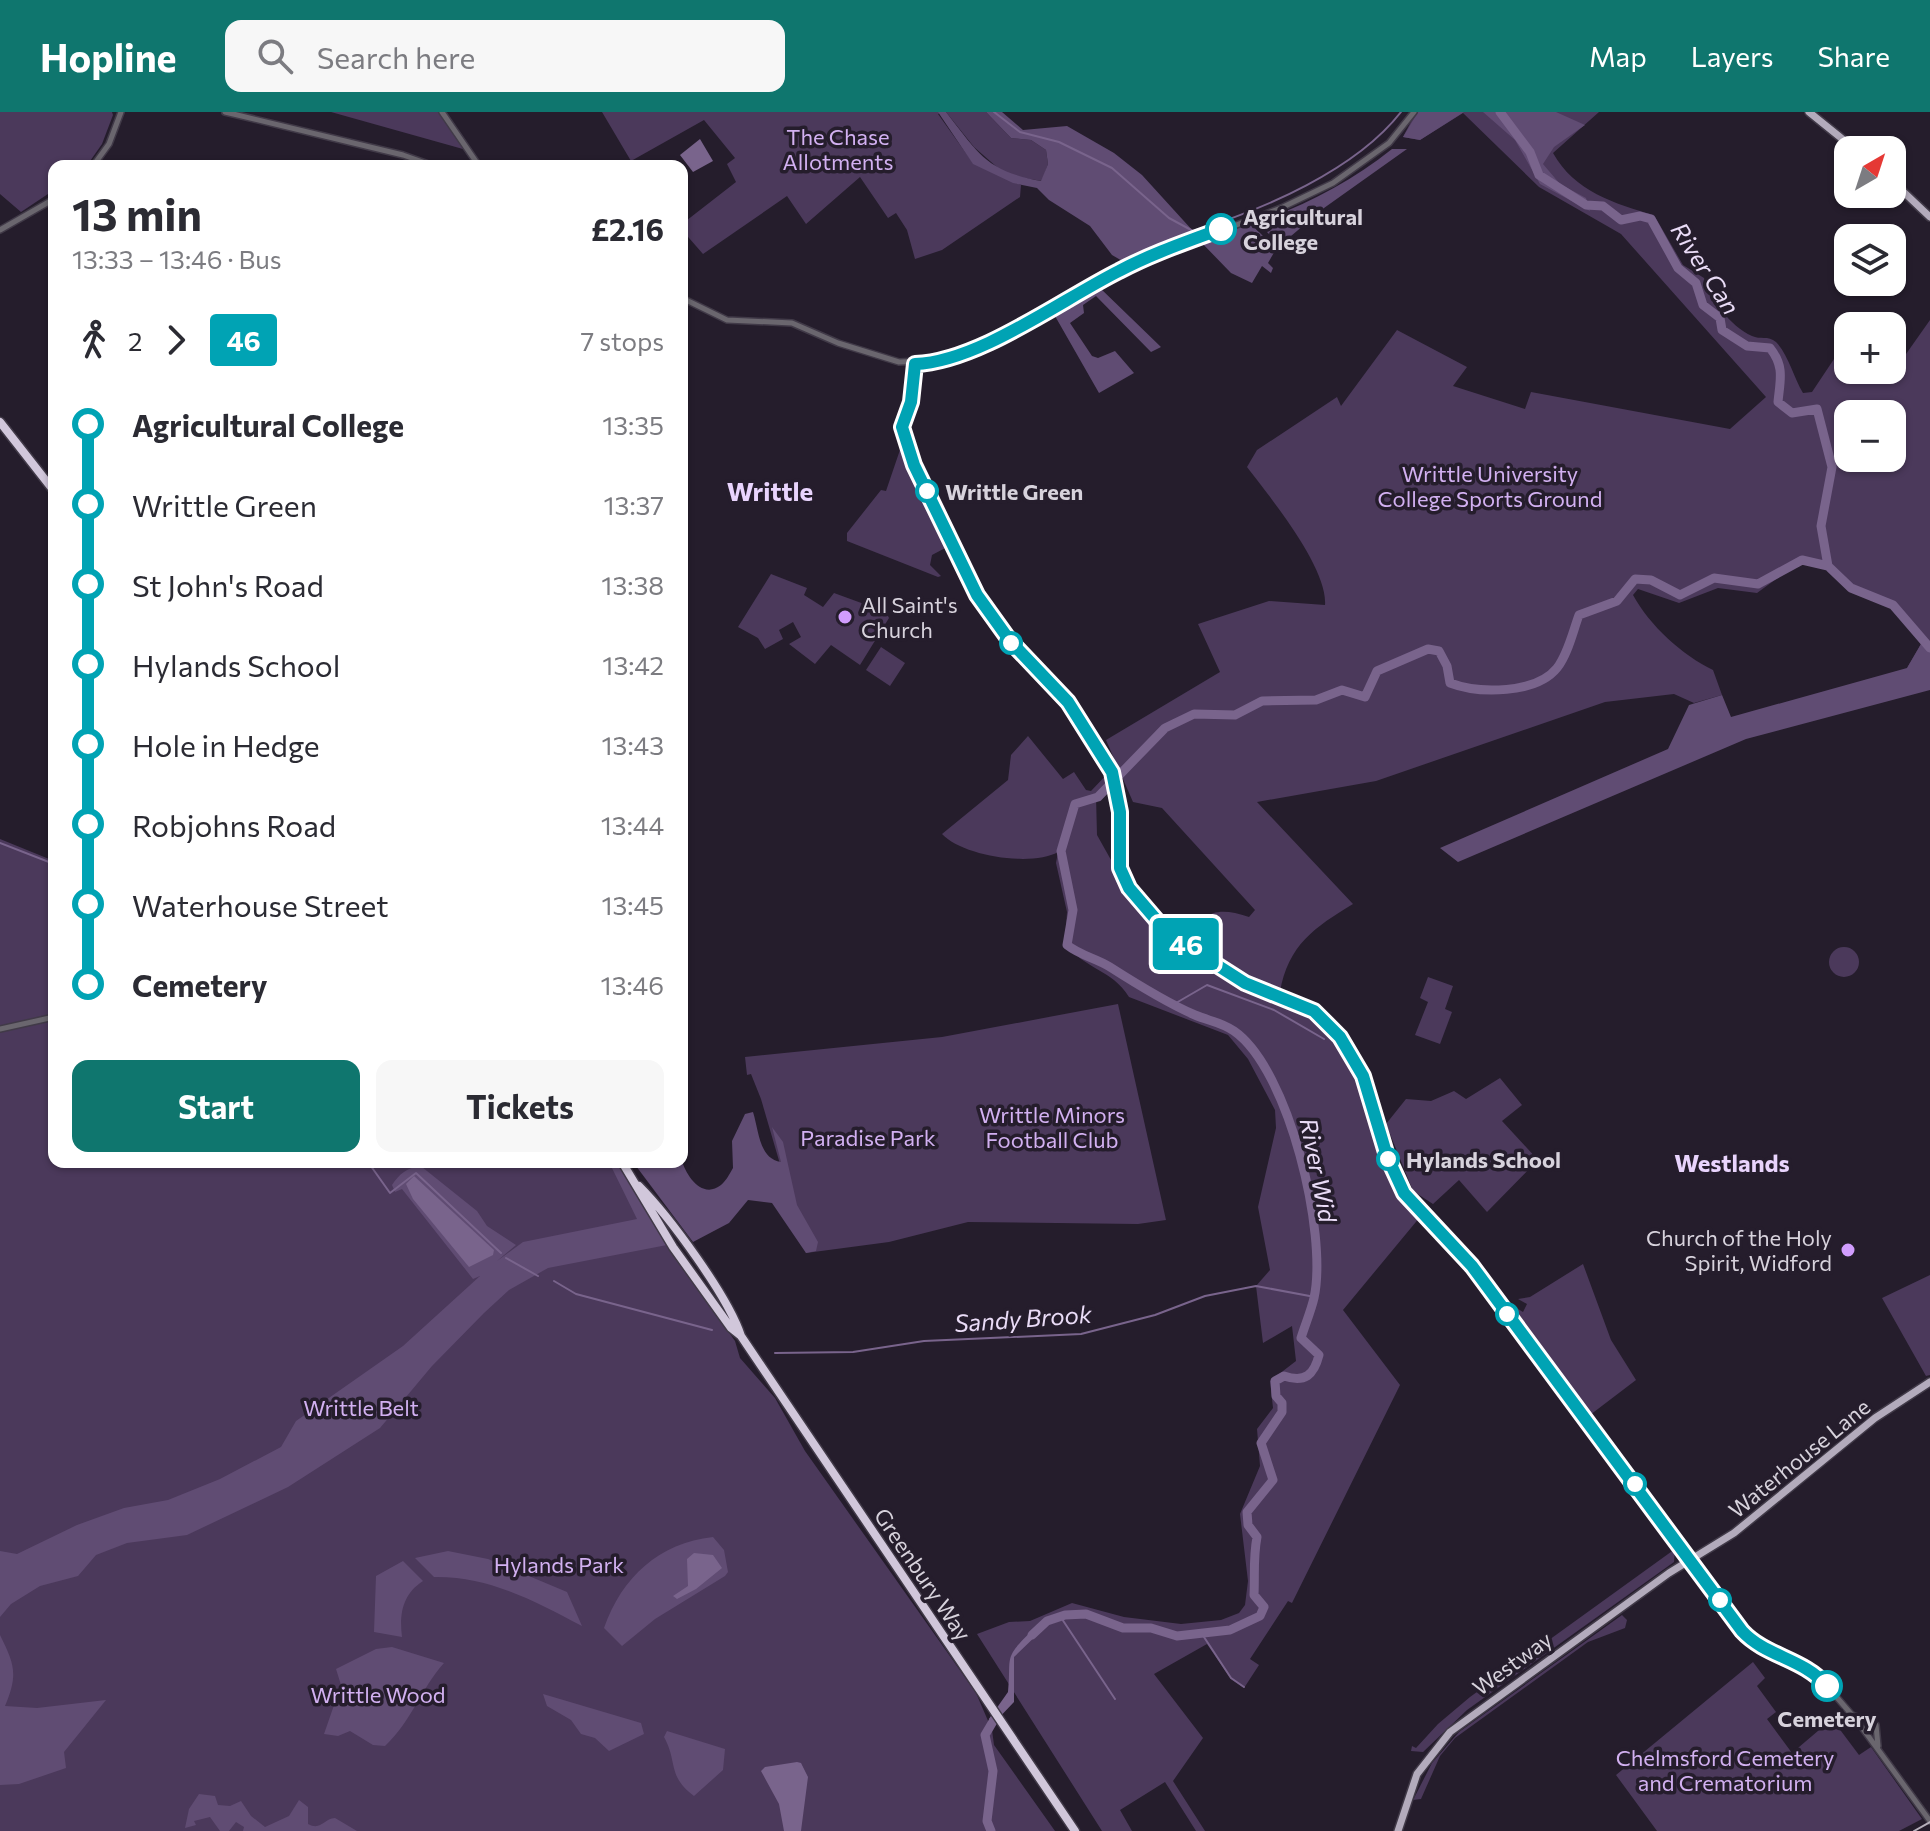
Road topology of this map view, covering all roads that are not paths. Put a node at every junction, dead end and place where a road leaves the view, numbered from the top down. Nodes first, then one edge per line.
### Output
1 (225, 112) edge
2 (442, 112) edge
3 (1414, 112) edge
4 (1809, 112) edge
5 (120, 113) edge
6 (1839, 136) edge
7 (97, 160) edge
8 (417, 160) edge
9 (475, 160) edge
10 (1906, 194) edge
11 (48, 202) edge
12 (1930, 217) edge
13 (0, 230) edge
14 (688, 301) edge
15 (915, 364) junction
16 (0, 422) edge
17 (48, 483) edge
18 (48, 1018) edge
19 (0, 1029) edge
20 (626, 1168) edge
21 (1930, 1382) edge
22 (1689, 1560) junction
23 (1851, 1714) junction
24 (1869, 1722) junction
25 (1863, 1730) junction
26 (1877, 1734) junction
27 (1867, 1736) junction
28 (1881, 1753) junction
29 (1930, 1821) edge
30 (1075, 1831) edge
31 (1398, 1831) edge

1 - 8 street
2 - 9 street
3 - 15 street
4 - 6 main road
5 - 7 street
10 - 12 main road
11 - 13 street
14 - 15 street
15 - 22 street
16 - 17 highway
18 - 19 street
20 - 30 highway, Greenbury Way
21 - 22 main road, Waterhouse Lane
22 - 23 street
22 - 31 main road, Westway
23 - 24 street
23 - 25 street
24 - 25 street
24 - 26 street
25 - 27 street
26 - 27 street
26 - 28 street
27 - 28 street
28 - 29 street

